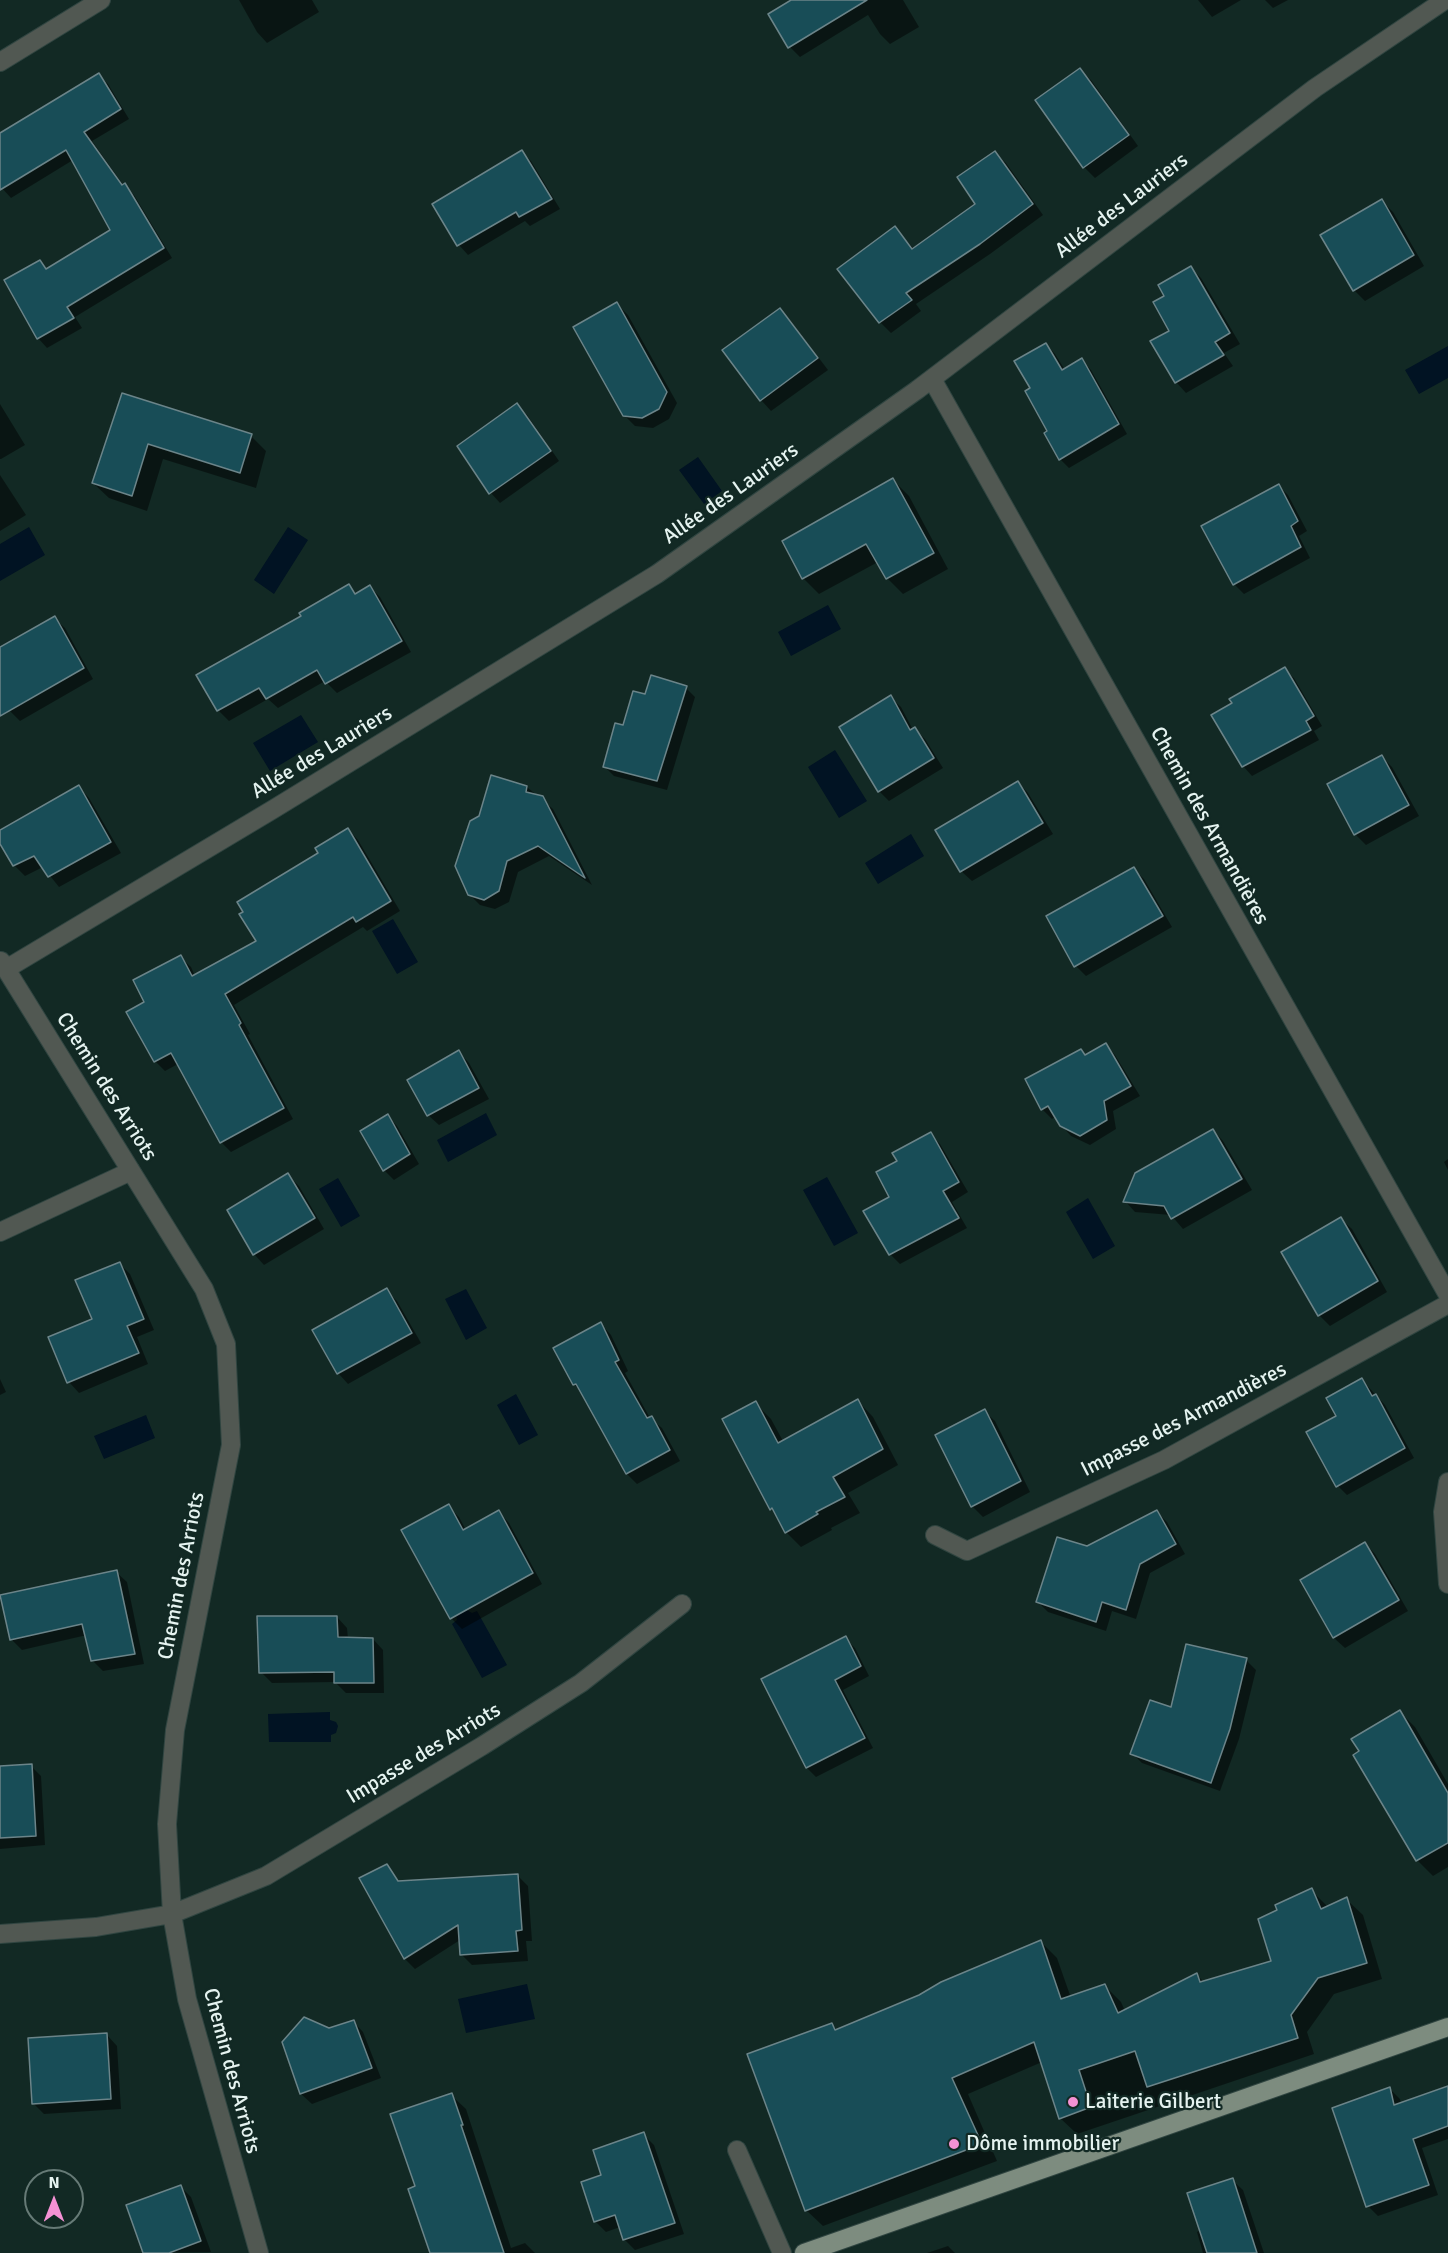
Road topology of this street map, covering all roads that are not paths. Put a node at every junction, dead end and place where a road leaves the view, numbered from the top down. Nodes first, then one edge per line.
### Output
1 (101, 0) edge
2 (1445, 0) edge
3 (0, 62) edge
4 (932, 379) junction
5 (3, 964) edge
6 (131, 1171) junction
7 (0, 1232) edge
8 (1448, 1294) edge
9 (1448, 1304) edge
10 (1448, 1482) edge
11 (935, 1535) dead end
12 (1448, 1584) edge
13 (682, 1604) dead end
14 (172, 1914) junction
15 (0, 1934) edge
16 (1448, 2027) edge
17 (737, 2150) dead end
18 (259, 2253) edge
19 (782, 2253) edge
20 (804, 2253) edge

1 - 3 street
2 - 4 street, Allée des Lauriers
4 - 5 street, Allée des Lauriers
4 - 8 street, Chemin des Armandières
5 - 6 street, Chemin des Arriots
6 - 7 street
6 - 14 street, Chemin des Arriots
9 - 11 street, Impasse des Armandières
10 - 12 street
13 - 14 street, Impasse des Arriots
14 - 15 street, Impasse des Arriots
14 - 18 street, Chemin des Arriots
16 - 20 main road
17 - 19 street

